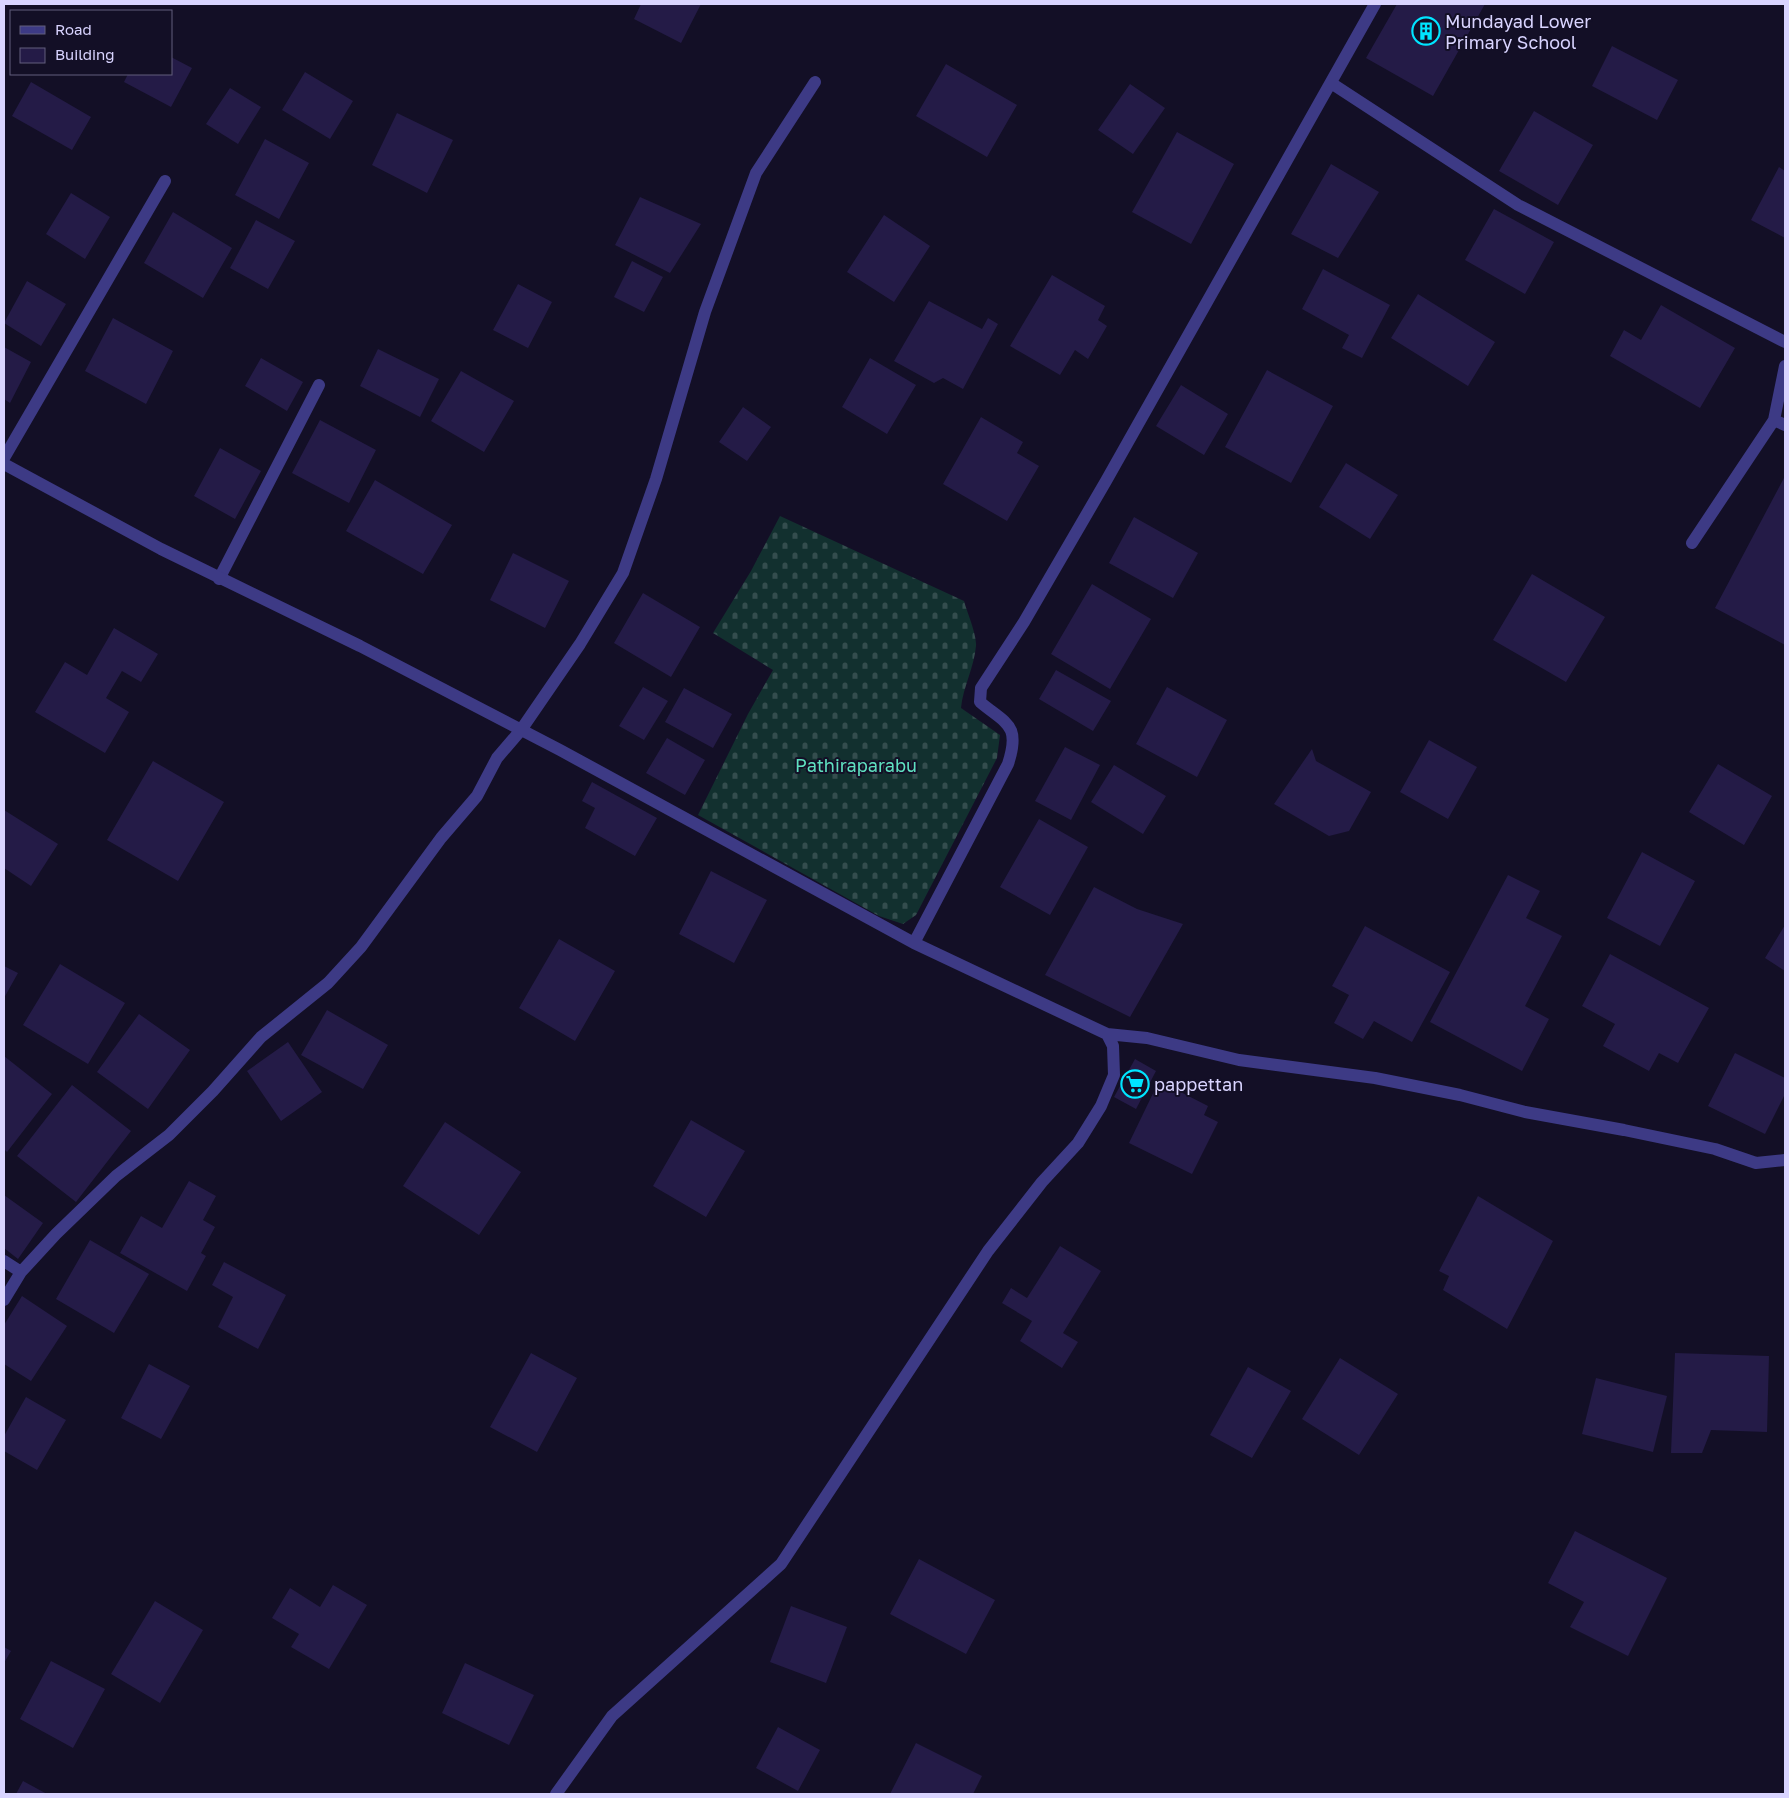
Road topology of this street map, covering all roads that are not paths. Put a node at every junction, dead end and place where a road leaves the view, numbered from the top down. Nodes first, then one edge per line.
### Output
1 (1375, 4) edge
2 (815, 82) dead end
3 (1331, 83) junction
4 (166, 181) dead end
5 (1785, 342) edge
6 (1785, 366) edge
7 (319, 385) dead end
8 (1780, 423) edge
9 (4, 458) edge
10 (4, 464) edge
11 (1692, 543) dead end
12 (219, 578) junction
13 (521, 730) junction
14 (914, 943) junction
15 (1107, 1034) junction
16 (1785, 1160) edge
17 (4, 1261) edge
18 (22, 1272) junction
19 (4, 1300) edge
20 (556, 1794) edge

1 - 3 street
2 - 13 street
3 - 5 street
3 - 14 street
4 - 9 street
6 - 8 street
7 - 12 street
8 - 11 street
10 - 12 street
12 - 13 street
13 - 14 street
13 - 18 street
14 - 15 street
15 - 16 street
15 - 20 street
17 - 18 street
18 - 19 street

